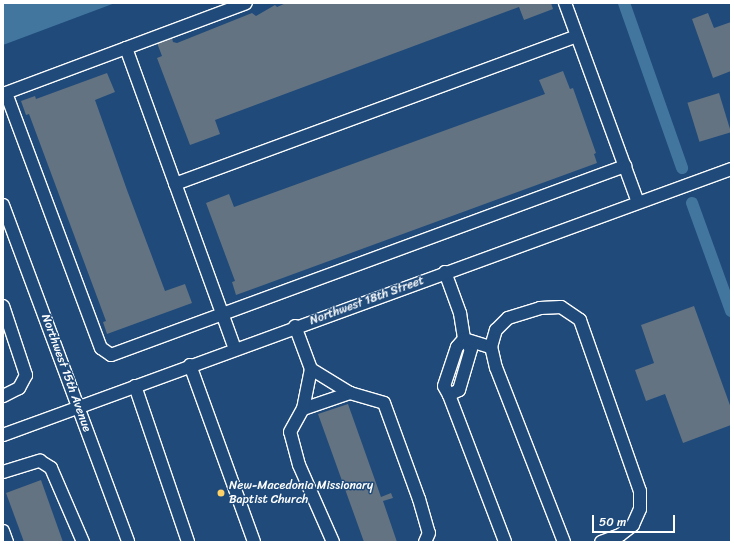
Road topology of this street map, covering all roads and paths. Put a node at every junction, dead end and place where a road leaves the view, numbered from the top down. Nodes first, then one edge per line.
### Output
1 (246, 3) edge
2 (565, 3) edge
3 (577, 36) junction
4 (126, 48) junction
5 (5, 93) edge
6 (625, 166) junction
7 (731, 169) edge
8 (175, 184) junction
9 (638, 202) junction
10 (3, 205) edge
11 (445, 272) junction
12 (3, 306) edge
13 (224, 315) junction
14 (295, 326) junction
15 (464, 339) junction
16 (491, 347) junction
17 (235, 349) junction
18 (190, 366) junction
19 (311, 369) junction
20 (135, 386) junction
21 (350, 393) junction
22 (448, 395) junction
23 (3, 396) edge
24 (79, 406) junction
25 (303, 409) junction
26 (3, 435) edge
27 (3, 472) edge
28 (3, 531) edge
29 (7, 542) edge
30 (83, 542) edge
31 (128, 542) edge
32 (188, 542) edge
33 (254, 542) edge
34 (333, 542) edge
35 (425, 542) edge
36 (505, 542) edge
37 (564, 542) edge
38 (601, 542) edge

1 - 4 street
2 - 3 street
3 - 6 street
3 - 8 street
4 - 5 street
4 - 8 street
5 - 13 street
6 - 9 street
6 - 13 street
7 - 9 street, Northwest 18th Street
8 - 13 street
9 - 11 street, Northwest 18th Street
10 - 24 street, Northwest 15th Avenue
11 - 14 street, Northwest 18th Street
11 - 15 street
12 - 23 street
13 - 17 street
14 - 17 street, Northwest 18th Street
14 - 19 street
15 - 16 street
15 - 22 street
15 - 22 street
16 - 37 street
16 - 38 street
17 - 18 street, Northwest 18th Street
18 - 20 street, Northwest 18th Street
18 - 33 street
19 - 21 street
19 - 25 street
20 - 24 street, Northwest 18th Street
20 - 32 street
21 - 25 street
21 - 35 street
22 - 36 street
24 - 26 street, Northwest 18th Street
24 - 31 street, Northwest 15th Avenue
25 - 34 street
27 - 30 street
28 - 29 street

